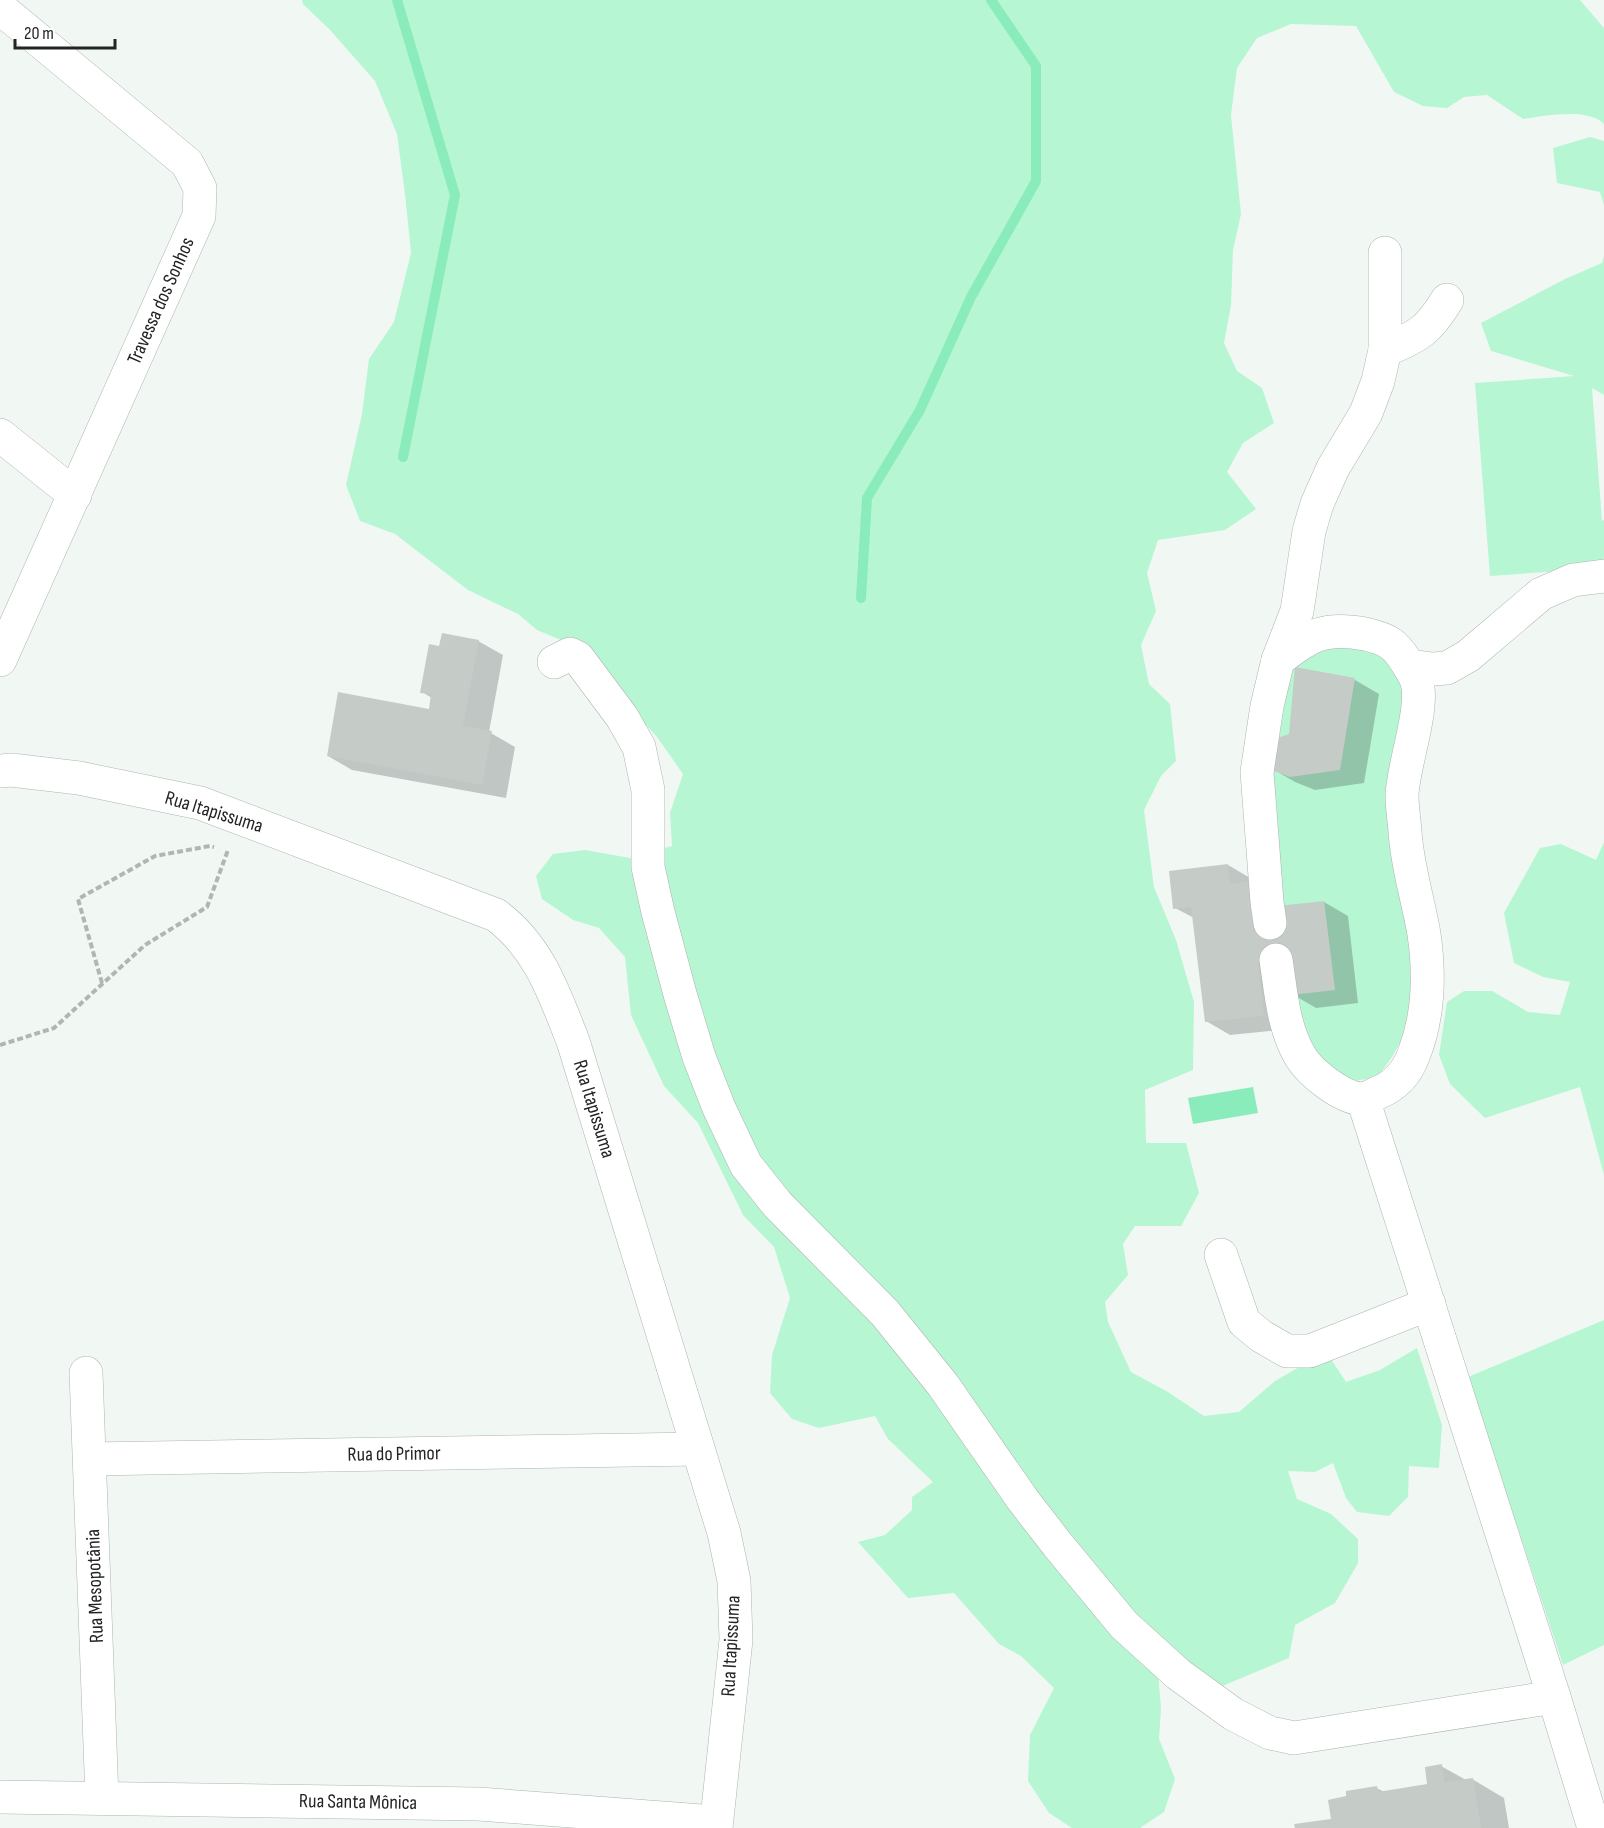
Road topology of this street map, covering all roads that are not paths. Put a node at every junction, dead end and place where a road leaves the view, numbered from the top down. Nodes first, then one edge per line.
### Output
1 (0, 8) edge
2 (1385, 253) dead end
3 (1448, 300) dead end
4 (1385, 350) junction
5 (0, 435) edge
6 (75, 495) junction
7 (1604, 576) edge
8 (0, 660) edge
9 (1278, 660) junction
10 (554, 662) dead end
11 (1409, 666) junction
12 (0, 771) edge
13 (1270, 923) dead end
14 (1276, 960) dead end
15 (1363, 1099) junction
16 (1221, 1255) dead end
17 (1429, 1304) junction
18 (86, 1373) dead end
19 (697, 1449) junction
20 (90, 1459) junction
21 (1554, 1697) junction
22 (0, 1797) edge
23 (102, 1798) junction
24 (1596, 1819) edge
25 (716, 1825) edge

1 - 6 street, Travessa dos Sonhos
2 - 4 street
3 - 4 street
4 - 9 street
5 - 6 street
6 - 8 street, Travessa dos Sonhos
7 - 11 street
9 - 11 street
9 - 13 street
10 - 21 street
11 - 15 street
12 - 19 street, Rua Itapissuma
14 - 15 street
15 - 17 street
16 - 17 street
17 - 21 street
18 - 20 street, Rua Mesopotânia
19 - 20 street, Rua do Primor
19 - 25 street, Rua Itapissuma
20 - 23 street, Rua Mesopotânia
21 - 24 street
22 - 23 street, Rua Santa Mônica
23 - 25 street, Rua Santa Mônica

